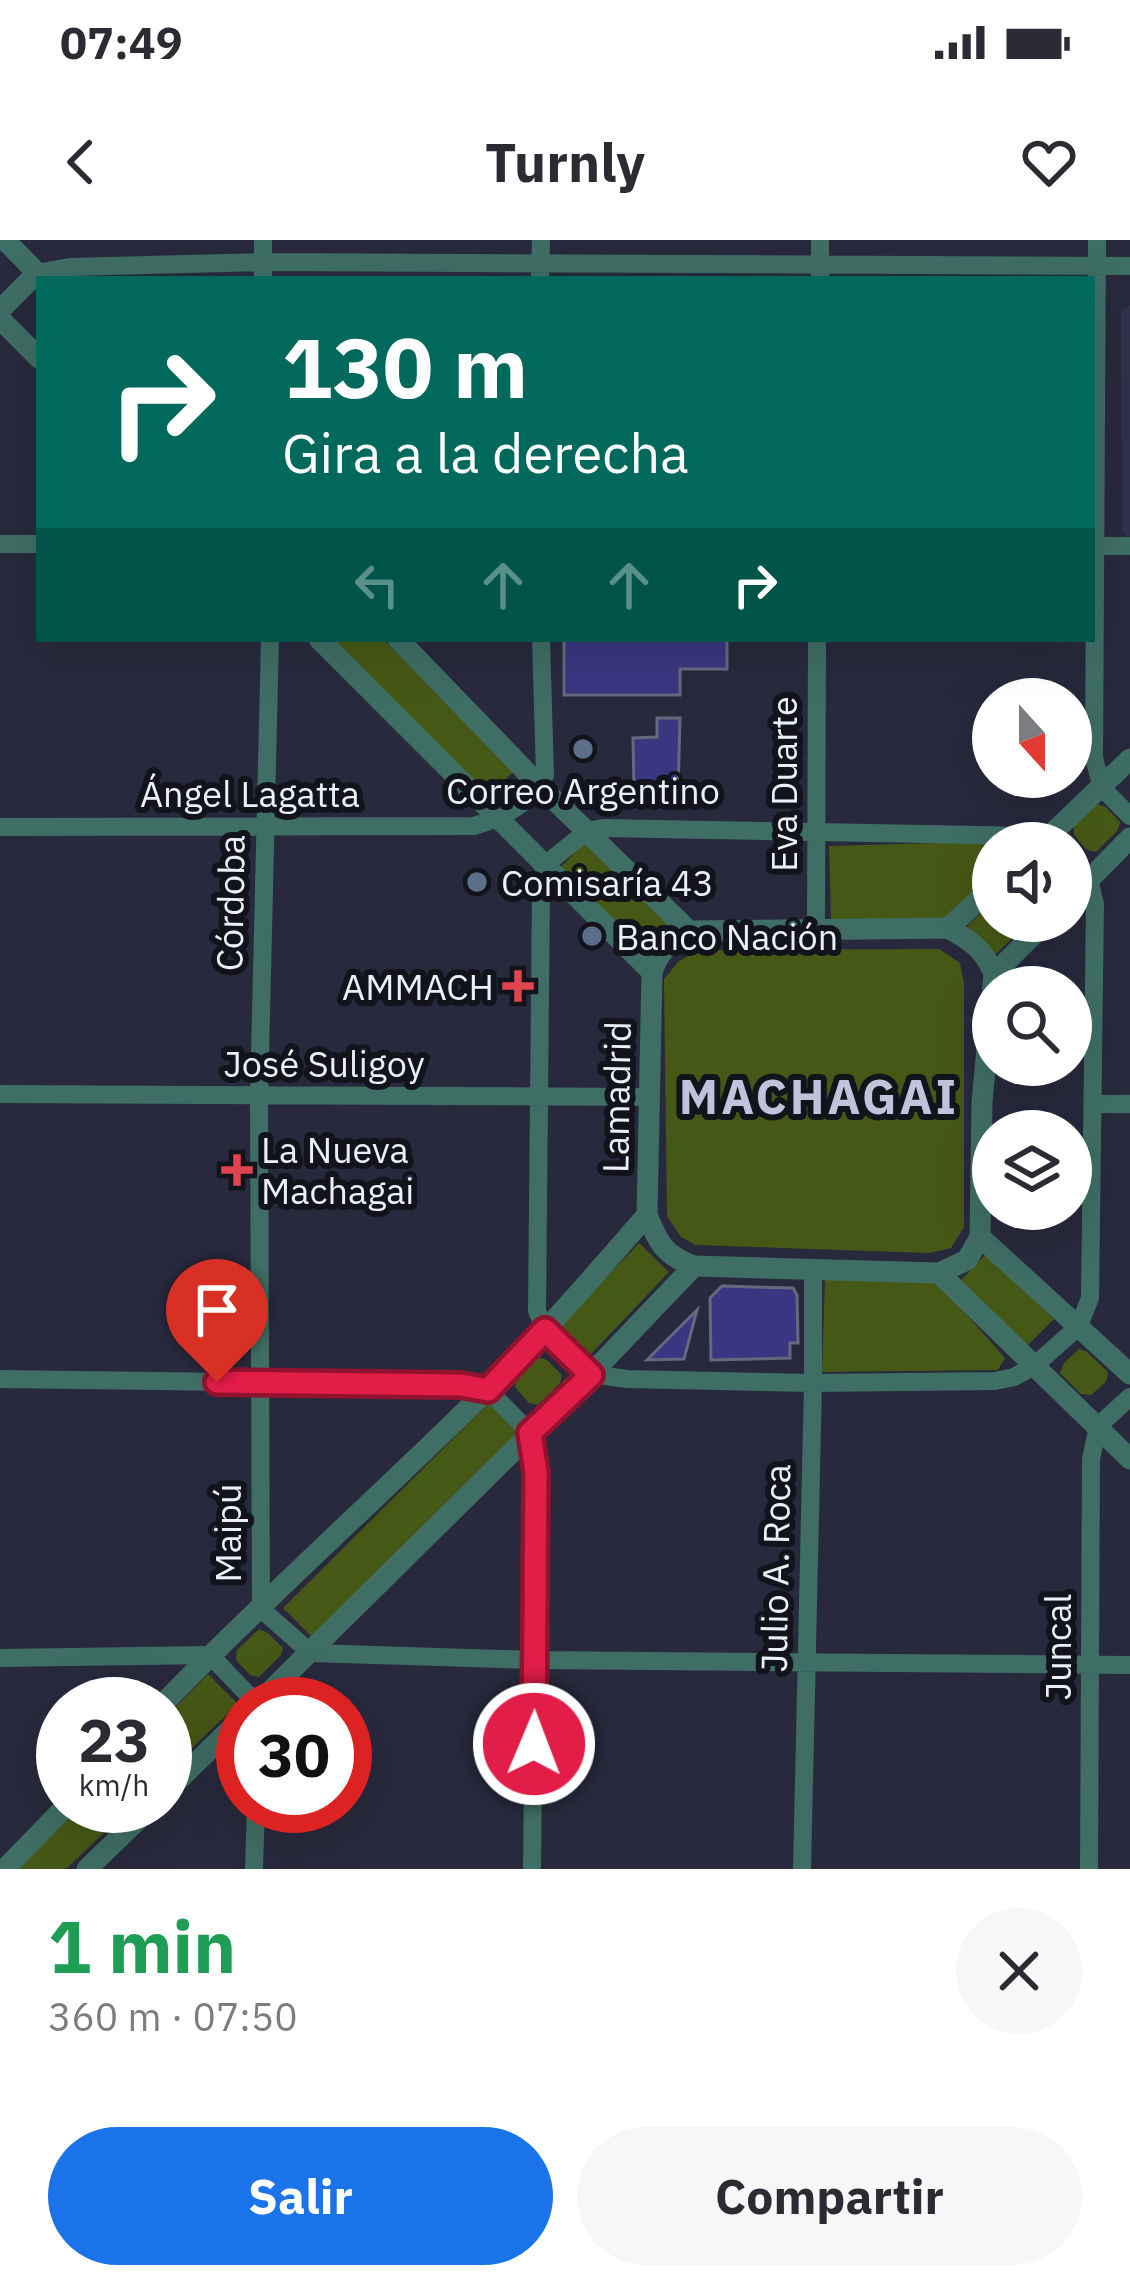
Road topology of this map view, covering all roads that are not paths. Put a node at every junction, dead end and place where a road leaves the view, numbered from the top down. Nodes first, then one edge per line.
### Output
1 (5, 240) edge
2 (263, 240) edge
3 (541, 240) edge
4 (820, 240) edge
5 (1097, 240) edge
6 (1097, 266) junction
7 (1130, 266) edge
8 (263, 270) edge
9 (540, 272) edge
10 (820, 272) edge
11 (40, 276) edge
12 (36, 280) edge
13 (0, 315) edge
14 (36, 355) edge
15 (1095, 453) edge
16 (0, 544) edge
17 (36, 544) edge
18 (1095, 546) edge
19 (1130, 546) edge
20 (270, 642) edge
21 (322, 642) edge
22 (401, 642) edge
23 (541, 642) edge
24 (818, 642) edge
25 (1094, 642) edge
26 (1130, 759) edge
27 (541, 787) junction
28 (1102, 788) junction
29 (1130, 816) edge
30 (498, 819) junction
31 (1067, 822) edge
32 (266, 826) junction
33 (0, 827) edge
34 (587, 831) junction
35 (815, 833) junction
36 (972, 835) edge
37 (1130, 838) edge
38 (545, 865) junction
39 (1092, 876) edge
40 (1092, 892) edge
41 (972, 906) edge
42 (948, 928) junction
43 (816, 929) junction
44 (689, 931) junction
45 (1026, 942) edge
46 (991, 966) edge
47 (1002, 966) edge
48 (652, 972) junction
49 (984, 1086) edge
50 (0, 1094) edge
51 (538, 1094) junction
52 (259, 1097) junction
53 (648, 1097) junction
54 (1130, 1104) edge
55 (1094, 1105) junction
56 (647, 1215) junction
57 (980, 1237) junction
58 (694, 1266) junction
59 (813, 1268) junction
60 (940, 1273) junction
61 (1079, 1326) junction
62 (545, 1330) junction
63 (1034, 1366) junction
64 (1130, 1374) edge
65 (591, 1375) junction
66 (0, 1379) edge
67 (260, 1382) junction
68 (813, 1383) junction
69 (488, 1390) junction
70 (1130, 1396) edge
71 (1098, 1426) junction
72 (530, 1433) junction
73 (1130, 1460) edge
74 (260, 1609) junction
75 (311, 1653) junction
76 (210, 1655) junction
77 (0, 1658) edge
78 (536, 1660) junction
79 (806, 1664) junction
80 (1090, 1665) junction
81 (1130, 1665) edge
82 (189, 1677) edge
83 (231, 1677) edge
84 (286, 1677) edge
85 (216, 1743) edge
86 (192, 1767) edge
87 (40, 1833) edge
88 (124, 1833) edge
89 (255, 1833) edge
90 (5, 1869) edge
91 (87, 1869) edge
92 (254, 1869) edge
93 (532, 1869) edge
94 (802, 1869) edge
95 (1089, 1869) edge

1 - 11 street
2 - 8 street
3 - 9 street
4 - 10 street
5 - 6 street
6 - 7 street
6 - 10 street
6 - 15 street
8 - 9 street
8 - 11 street
9 - 10 street
12 - 13 street
13 - 14 street
16 - 17 street
18 - 19 street
20 - 32 street, Córdoba
21 - 30 street
22 - 27 street
23 - 27 street
24 - 35 street, Eva Duarte
25 - 28 street
26 - 28 street
27 - 30 street
27 - 34 street
28 - 29 street
28 - 31 street
30 - 32 street, Ángel Lagatta
30 - 38 street
32 - 33 street, Ángel Lagatta
32 - 52 street, Córdoba
34 - 35 street
34 - 38 street
34 - 44 street
35 - 36 street
35 - 43 street, Eva Duarte
37 - 39 street
38 - 48 street
38 - 51 street
40 - 55 street
41 - 42 street
42 - 43 street
42 - 46 street
43 - 44 street
44 - 48 street, Lamadrid
45 - 47 street
48 - 53 street, Lamadrid
49 - 57 street
50 - 52 street, José Suligoy
51 - 52 street, José Suligoy
51 - 53 street, José Suligoy
51 - 62 street
52 - 67 street, Maipú
53 - 56 street, Lamadrid
54 - 55 street
55 - 61 street
56 - 58 street, Lamadrid
56 - 62 street
57 - 60 street
57 - 61 street
58 - 59 street
58 - 65 street
59 - 60 street
59 - 68 street, Julio A. Roca
60 - 63 street
61 - 63 street
61 - 64 street
62 - 65 street
62 - 69 street
63 - 68 street
63 - 71 street
65 - 68 street
65 - 72 street
66 - 67 street
67 - 69 street
67 - 74 street, Maipú
68 - 79 street, Julio A. Roca
69 - 72 street
69 - 74 street
70 - 71 street
71 - 73 street
71 - 80 street, Juncal
72 - 75 street
72 - 78 street
74 - 75 street
74 - 76 street
75 - 78 street
75 - 84 street
76 - 77 street
76 - 82 street
76 - 83 street
78 - 79 street
78 - 93 street
79 - 80 street
79 - 94 street, Julio A. Roca
80 - 81 street
80 - 95 street, Juncal
85 - 86 street
87 - 90 street
88 - 91 street
89 - 92 street

